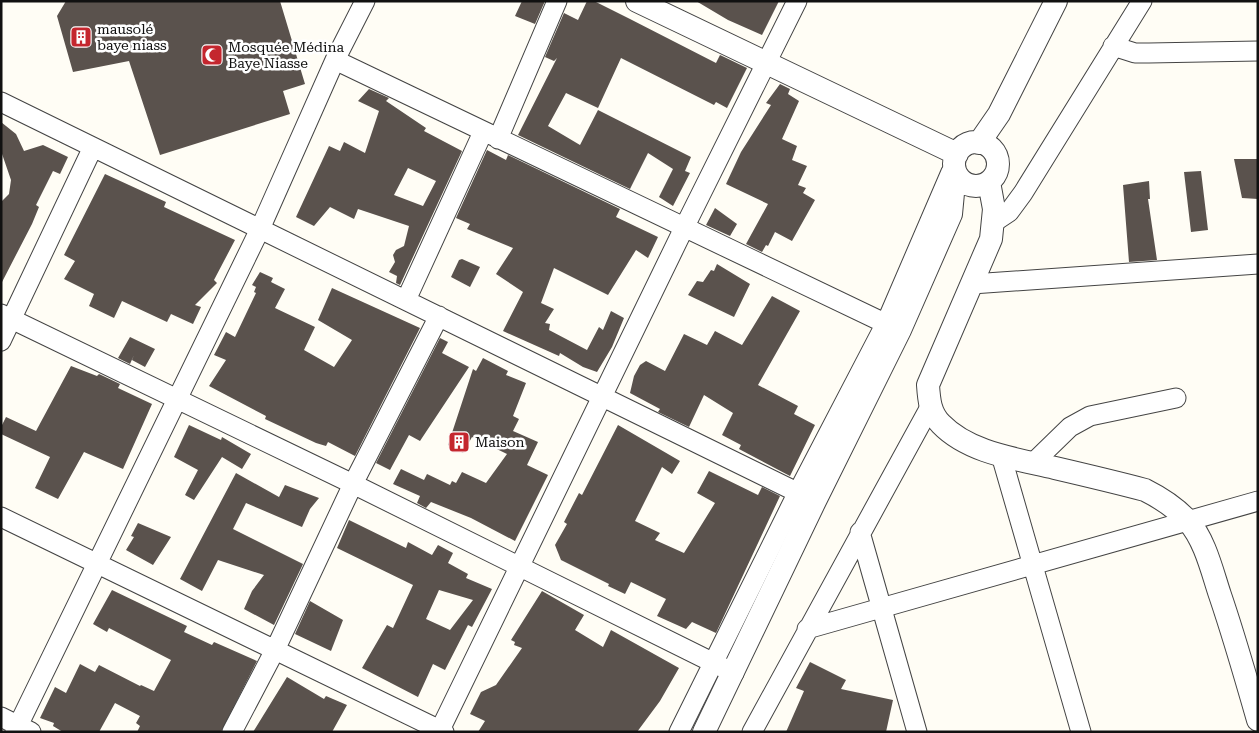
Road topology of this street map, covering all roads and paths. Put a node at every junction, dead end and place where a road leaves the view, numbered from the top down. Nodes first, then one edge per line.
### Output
1 (365, 1) edge
2 (557, 1) edge
3 (637, 1) edge
4 (797, 1) edge
5 (1142, 1) edge
6 (1053, 2) edge
7 (1113, 46) junction
8 (1258, 51) edge
9 (335, 60) junction
10 (766, 64) junction
11 (1, 102) edge
12 (490, 135) junction
13 (986, 146) junction
14 (93, 147) junction
15 (955, 164) junction
16 (983, 184) junction
17 (951, 214) junction
18 (994, 222) junction
19 (684, 228) junction
20 (260, 229) junction
21 (1258, 264) edge
22 (972, 284) junction
23 (406, 300) junction
24 (6, 316) edge
25 (439, 316) junction
26 (893, 327) junction
27 (1, 341) edge
28 (602, 396) junction
29 (1176, 398) dead end
30 (177, 400) junction
31 (930, 407) junction
32 (1001, 455) junction
33 (1033, 463) junction
34 (353, 484) junction
35 (806, 496) junction
36 (1258, 501) edge
37 (1, 517) edge
38 (1189, 522) junction
39 (860, 532) junction
40 (97, 563) junction
41 (1033, 564) junction
42 (518, 567) junction
43 (882, 608) junction
44 (807, 629) junction
45 (275, 650) junction
46 (713, 662) junction
47 (1250, 663) edge
48 (734, 673) junction
49 (1, 717) edge
50 (1258, 720) edge
51 (22, 730) edge
52 (441, 731) edge
53 (232, 732) edge
54 (679, 732) edge
55 (704, 732) edge
56 (752, 732) edge
57 (917, 732) edge
58 (1081, 732) edge

1 - 9 street
2 - 12 street
3 - 10 street
4 - 10 street
5 - 7 street
6 - 13 street
7 - 8 street
7 - 18 street
9 - 12 street
9 - 20 street
10 - 15 street
10 - 19 street
11 - 14 street
12 - 19 street
12 - 23 street
13 - 15 street
13 - 16 street
14 - 20 street
14 - 24 street
15 - 16 street
15 - 17 street
15 - 26 street
16 - 17 street
16 - 18 street
17 - 26 street
18 - 22 street
19 - 26 street
19 - 28 street
20 - 23 street
20 - 30 street
21 - 22 street
22 - 31 street
23 - 25 street
24 - 27 street
24 - 30 street
25 - 28 street
25 - 34 street
26 - 35 street
28 - 35 street
28 - 42 street
29 - 33 street
30 - 34 street
30 - 40 street
31 - 32 street
31 - 39 street
32 - 33 street
32 - 41 street
33 - 38 street
34 - 42 street
34 - 45 street
35 - 46 street
35 - 48 street
36 - 38 street
37 - 40 street
38 - 41 street
38 - 47 street
39 - 43 street
39 - 44 street
40 - 45 street
40 - 51 street
41 - 43 street
41 - 58 street
42 - 46 street
42 - 52 street
43 - 44 street
43 - 57 street
44 - 56 street
45 - 52 street
45 - 53 street
46 - 48 street
46 - 54 street
47 - 50 street
48 - 55 street
49 - 51 street

